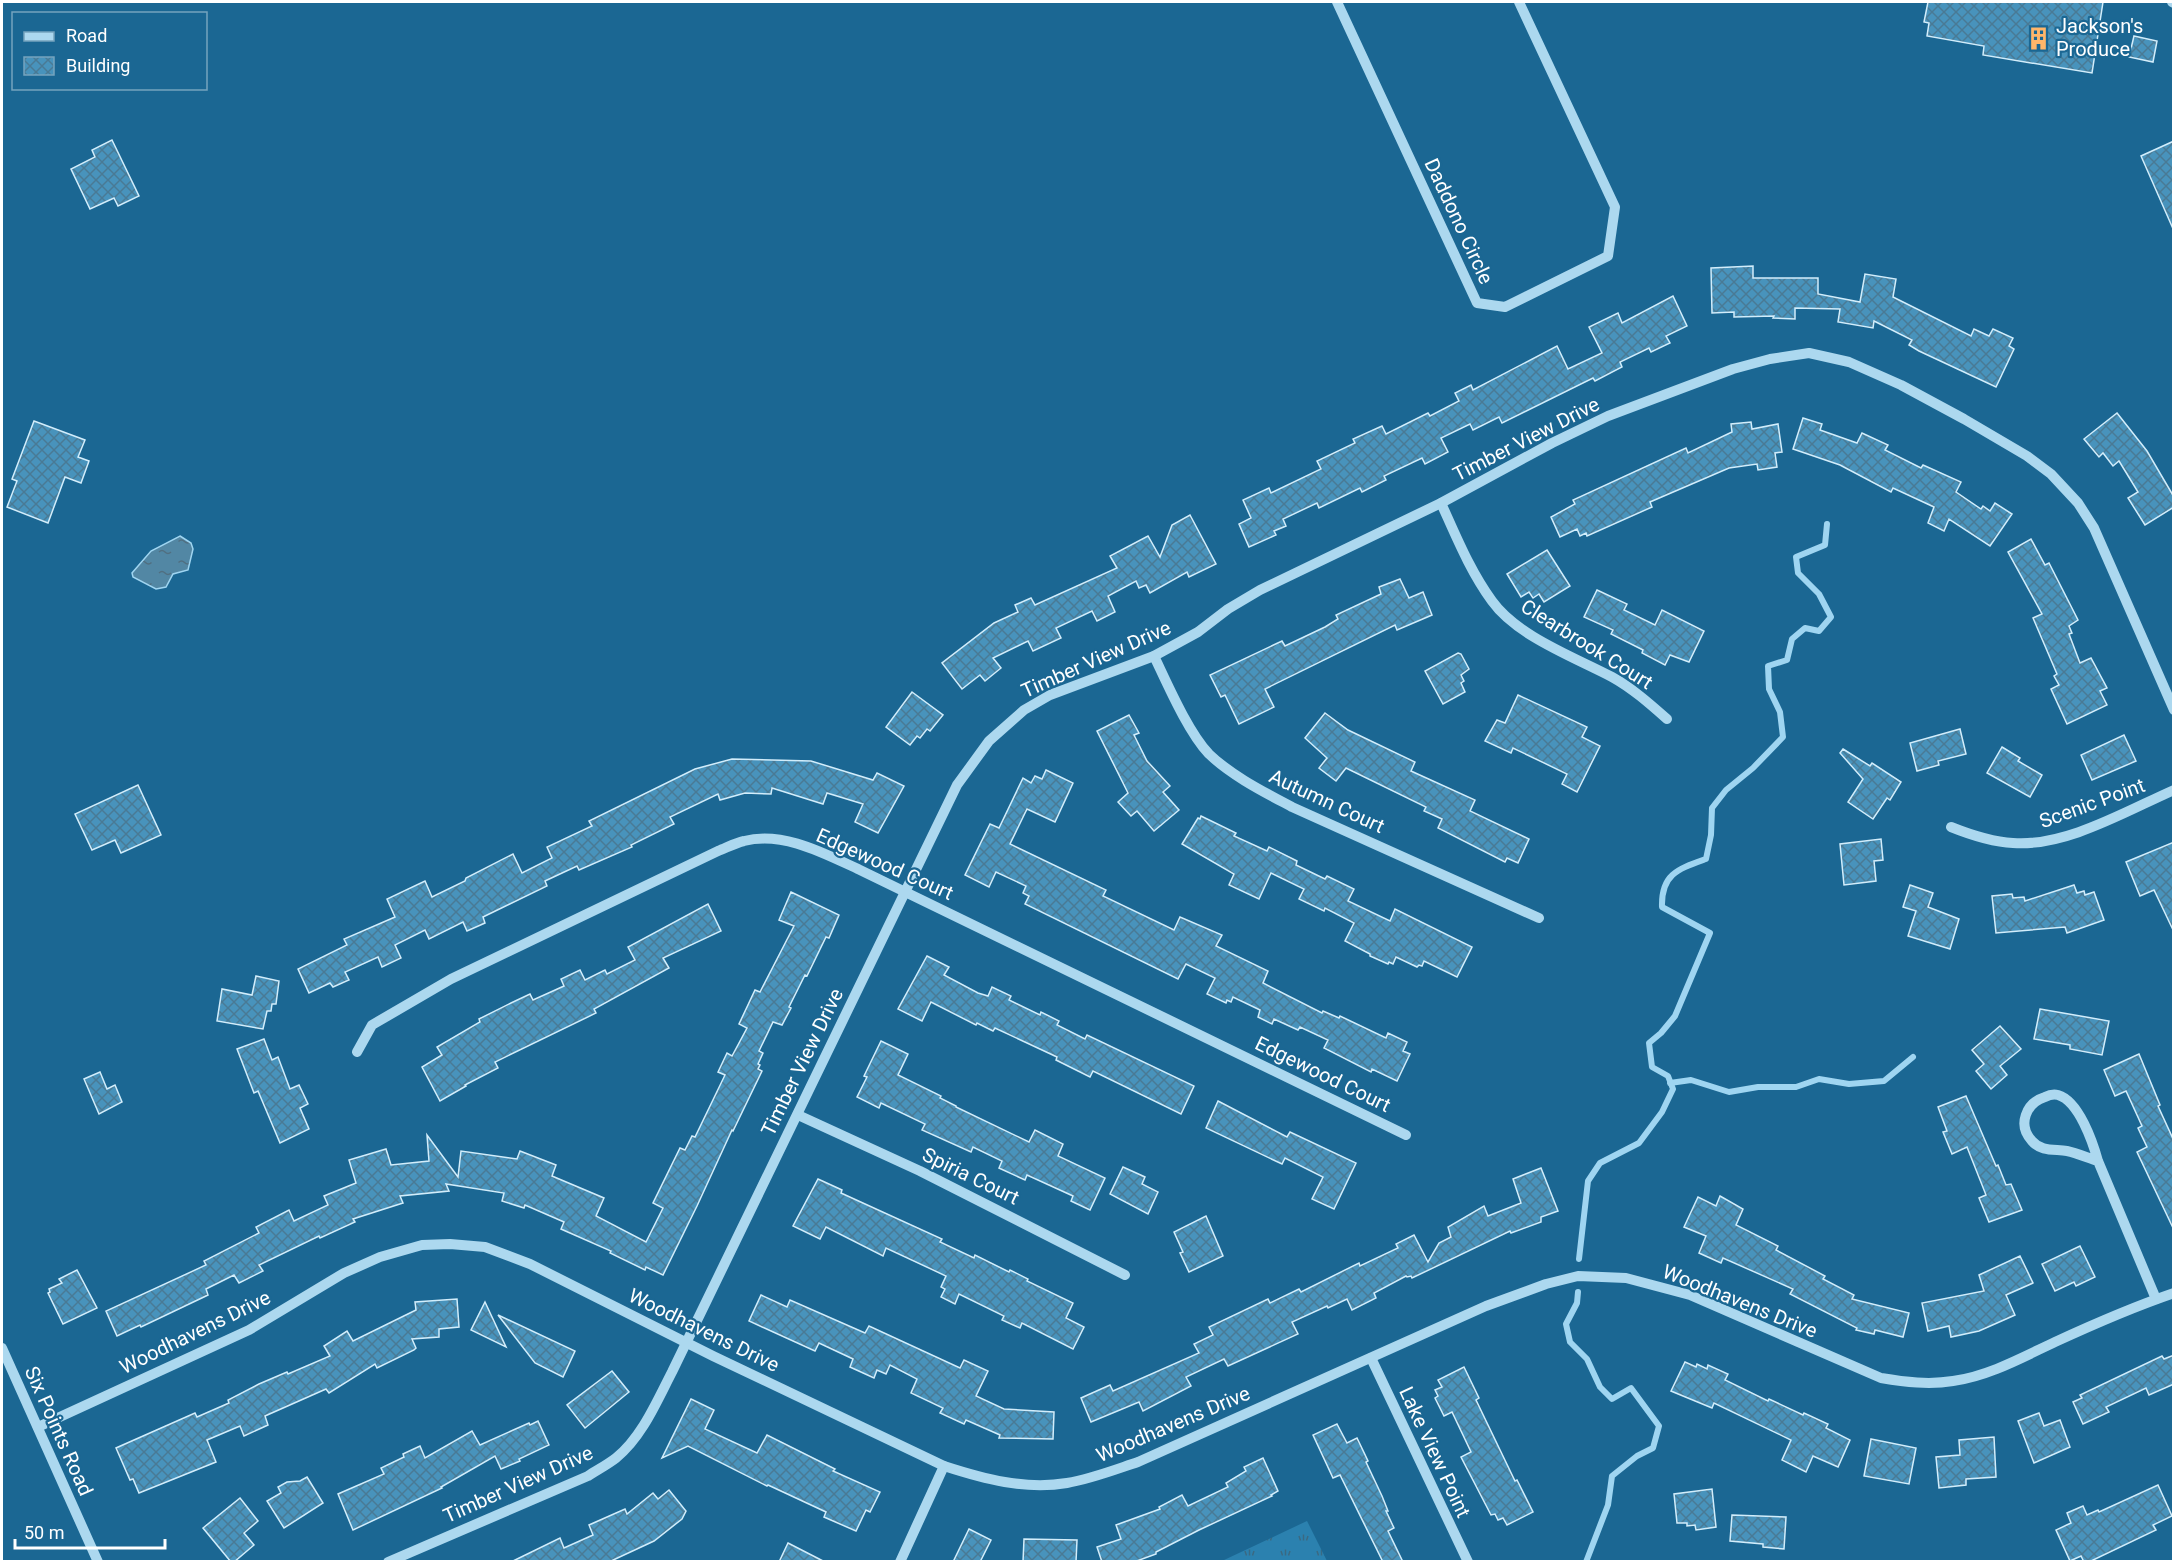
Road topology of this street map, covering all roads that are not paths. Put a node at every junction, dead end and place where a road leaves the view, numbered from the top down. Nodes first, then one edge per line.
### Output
1 (1337, 2) edge
2 (1519, 2) edge
3 (1441, 503) junction
4 (1154, 656) junction
5 (2174, 710) edge
6 (1667, 718) dead end
7 (2174, 790) edge
8 (1952, 827) dead end
9 (905, 891) junction
10 (1539, 918) dead end
11 (357, 1052) dead end
12 (798, 1115) junction
13 (1406, 1135) dead end
14 (2098, 1161) junction
15 (1125, 1275) dead end
16 (2174, 1293) edge
17 (2156, 1299) junction
18 (686, 1342) junction
19 (2, 1348) edge
20 (1371, 1358) junction
21 (38, 1427) junction
22 (945, 1466) junction
23 (98, 1562) edge
24 (388, 1562) edge
25 (900, 1562) edge
26 (1468, 1562) edge

1 - 2 street, Daddono Circle
3 - 4 street, Timber View Drive
3 - 5 street, Timber View Drive
3 - 6 street, Clearbrook Court
4 - 9 street, Timber View Drive
4 - 10 street, Autumn Court
7 - 8 street, Scenic Point
9 - 11 street, Edgewood Court
9 - 12 street, Timber View Drive
9 - 13 street, Edgewood Court
12 - 15 street, Spiria Court
12 - 18 street, Timber View Drive
14 - 14 street
14 - 17 street
16 - 17 street, Woodhavens Drive
17 - 20 street, Woodhavens Drive
18 - 21 street, Woodhavens Drive
18 - 22 street, Woodhavens Drive
18 - 24 street, Timber View Drive
19 - 21 street, Six Points Road
20 - 22 street, Woodhavens Drive
20 - 26 street, Lake View Point
21 - 23 street, Six Points Road
22 - 25 street

